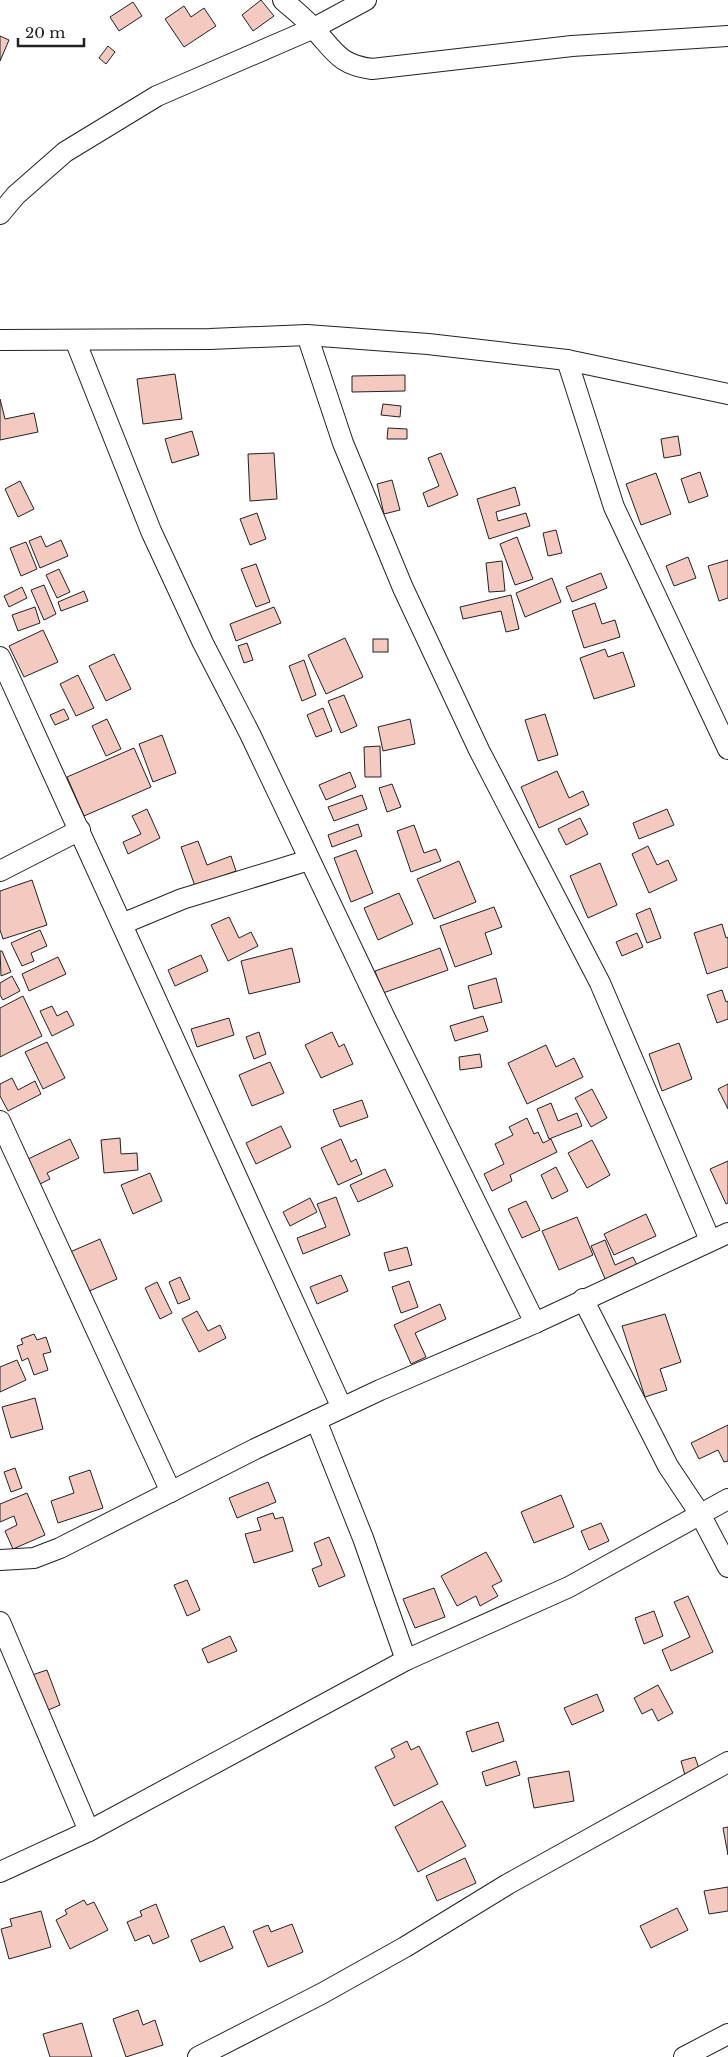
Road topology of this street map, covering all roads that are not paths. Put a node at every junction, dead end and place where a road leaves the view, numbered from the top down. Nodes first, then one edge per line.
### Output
1 (284, 0) edge
2 (366, 0) edge
3 (314, 28) junction
4 (728, 36) edge
5 (0, 214) edge
6 (307, 335) junction
7 (0, 340) edge
8 (75, 340) junction
9 (567, 360) junction
10 (728, 394) edge
11 (0, 657) edge
12 (728, 749) edge
13 (80, 830) junction
14 (309, 860) junction
15 (0, 871) edge
16 (122, 924) junction
17 (0, 1121) edge
18 (719, 1236) edge
19 (583, 1299) junction
20 (535, 1323) junction
21 (342, 1408) junction
22 (316, 1420) junction
23 (171, 1492) junction
24 (728, 1500) edge
25 (700, 1514) junction
26 (0, 1560) edge
27 (728, 1567) edge
28 (0, 1622) edge
29 (406, 1660) junction
30 (728, 1762) edge
31 (89, 1831) junction
32 (0, 1872) edge
33 (728, 2034) edge
34 (198, 2057) edge
35 (684, 2057) edge

1 - 3 street
2 - 3 street
3 - 4 street
3 - 5 street
6 - 8 street
6 - 9 street
6 - 18 street
7 - 8 street
8 - 14 street
9 - 10 street
9 - 12 street
11 - 13 street
13 - 15 street
13 - 16 street
14 - 16 street
14 - 20 street
16 - 21 street
17 - 23 street
18 - 19 street
19 - 20 street
19 - 25 street
20 - 21 street
21 - 22 street
22 - 23 street
22 - 29 street
23 - 26 street
24 - 25 street
25 - 27 street
25 - 29 street
28 - 31 street
29 - 31 street
30 - 34 street
31 - 32 street
33 - 35 street

